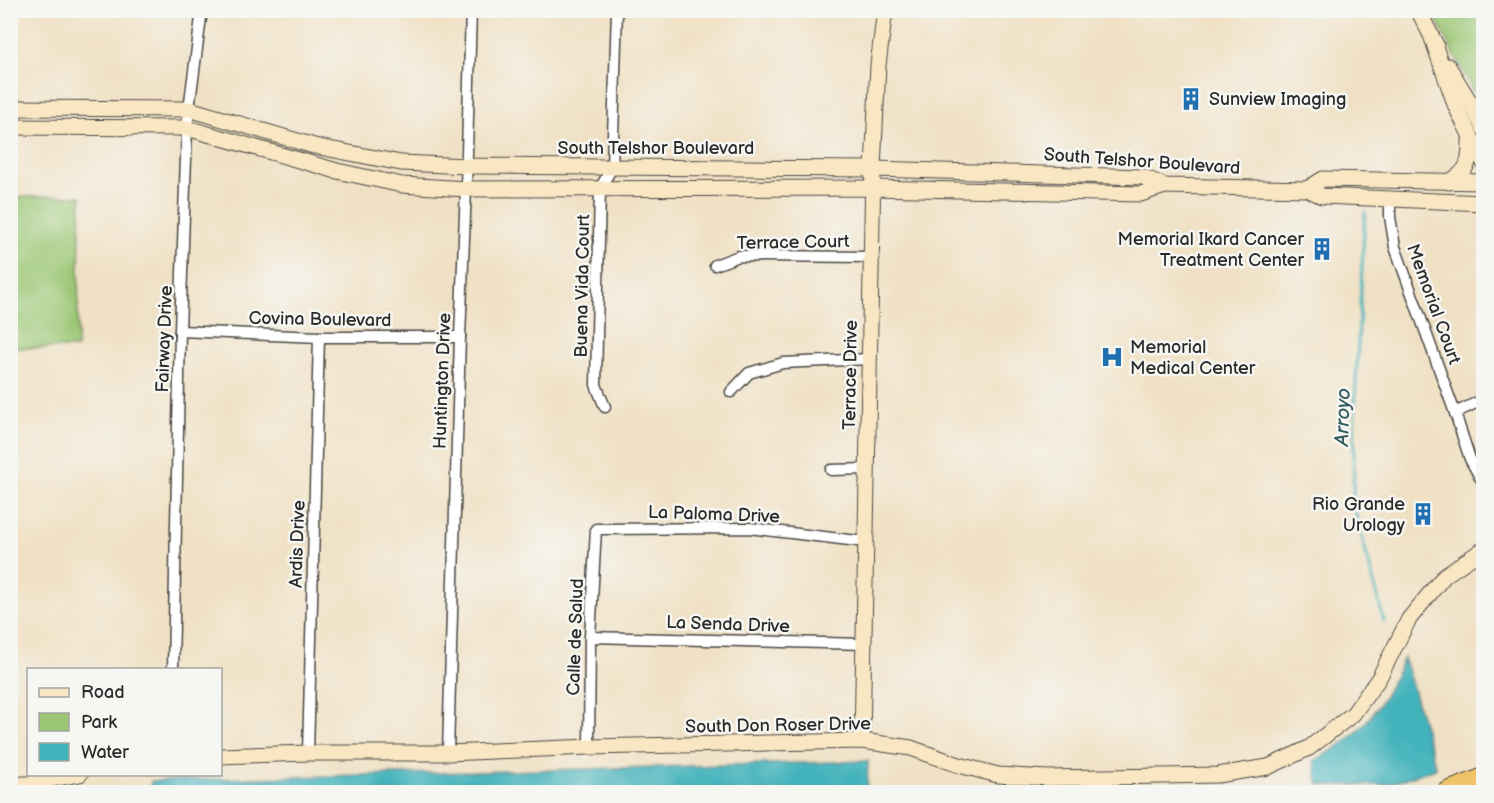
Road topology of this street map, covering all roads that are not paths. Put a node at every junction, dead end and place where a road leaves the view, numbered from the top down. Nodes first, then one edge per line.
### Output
1 (202, 10) edge
2 (471, 10) edge
3 (617, 10) edge
4 (885, 10) edge
5 (1418, 10) edge
6 (10, 108) edge
7 (189, 109) junction
8 (10, 127) edge
9 (188, 128) junction
10 (1477, 133) edge
11 (1484, 163) edge
12 (466, 166) junction
13 (612, 168) junction
14 (873, 169) junction
15 (1100, 176) junction
16 (1449, 182) junction
17 (1484, 182) edge
18 (1165, 186) junction
19 (600, 188) junction
20 (466, 189) junction
21 (872, 189) junction
22 (1307, 189) junction
23 (1099, 193) junction
24 (1390, 200) junction
25 (1484, 203) edge
26 (871, 257) junction
27 (716, 265) dead end
28 (180, 330) junction
29 (319, 337) junction
30 (460, 337) junction
31 (869, 359) junction
32 (731, 392) dead end
33 (1484, 399) edge
34 (605, 407) dead end
35 (1455, 414) junction
36 (867, 469) junction
37 (831, 470) dead end
38 (1484, 483) edge
39 (596, 528) joint
40 (866, 542) junction
41 (1484, 549) edge
42 (590, 637) junction
43 (864, 644) junction
44 (173, 668) edge
45 (862, 741) junction
46 (589, 747) junction
47 (308, 753) junction
48 (448, 753) junction
49 (222, 756) edge
50 (69, 776) edge
51 (1484, 778) edge
52 (10, 784) edge
53 (1448, 792) edge

1 - 7 street, Fairway Drive
2 - 12 street, Huntington Drive
3 - 13 street
4 - 14 main road, Terrace Drive
5 - 10 main road
6 - 7 main road, South Telshor Boulevard
7 - 9 street, Fairway Drive
7 - 12 main road, South Telshor Boulevard
8 - 9 main road, South Telshor Boulevard
9 - 20 main road, South Telshor Boulevard
9 - 28 street, Fairway Drive
10 - 11 main road
10 - 16 main road
12 - 13 main road, South Telshor Boulevard
12 - 20 street, Huntington Drive
13 - 14 main road, South Telshor Boulevard
13 - 19 street, Buena Vida Court
14 - 15 main road, South Telshor Boulevard
14 - 21 main road, Terrace Drive
15 - 18 main road, South Telshor Boulevard
15 - 23 main road
16 - 17 main road, South Telshor Boulevard
16 - 22 main road, South Telshor Boulevard
18 - 22 main road, South Telshor Boulevard
18 - 23 main road, South Telshor Boulevard
19 - 20 main road, South Telshor Boulevard
19 - 21 main road, South Telshor Boulevard
19 - 34 street, Buena Vida Court
20 - 30 street, Huntington Drive
21 - 23 main road, South Telshor Boulevard
21 - 26 main road, Terrace Drive
22 - 24 main road, South Telshor Boulevard
24 - 25 main road, South Telshor Boulevard
24 - 35 street, Memorial Court
26 - 27 street, Terrace Court
26 - 31 main road, Terrace Drive
28 - 29 street, Covina Boulevard
28 - 44 street, Fairway Drive
29 - 30 street, Covina Boulevard
29 - 47 street, Ardis Drive
30 - 48 street, Huntington Drive
31 - 32 street
31 - 36 main road, Terrace Drive
33 - 35 street
35 - 38 street, Memorial Court
36 - 37 street
36 - 40 main road, Terrace Drive
39 - 40 street, La Paloma Drive
39 - 42 street, Calle de Salud
40 - 43 main road, Terrace Drive
41 - 45 main road, South Don Roser Drive
42 - 43 street, La Senda Drive
42 - 46 street, Calle de Salud
43 - 45 main road, Terrace Drive
45 - 46 main road, South Don Roser Drive
46 - 48 main road, South Don Roser Drive
47 - 48 main road, South Don Roser Drive
47 - 49 main road, South Don Roser Drive
50 - 52 main road
51 - 53 highway

